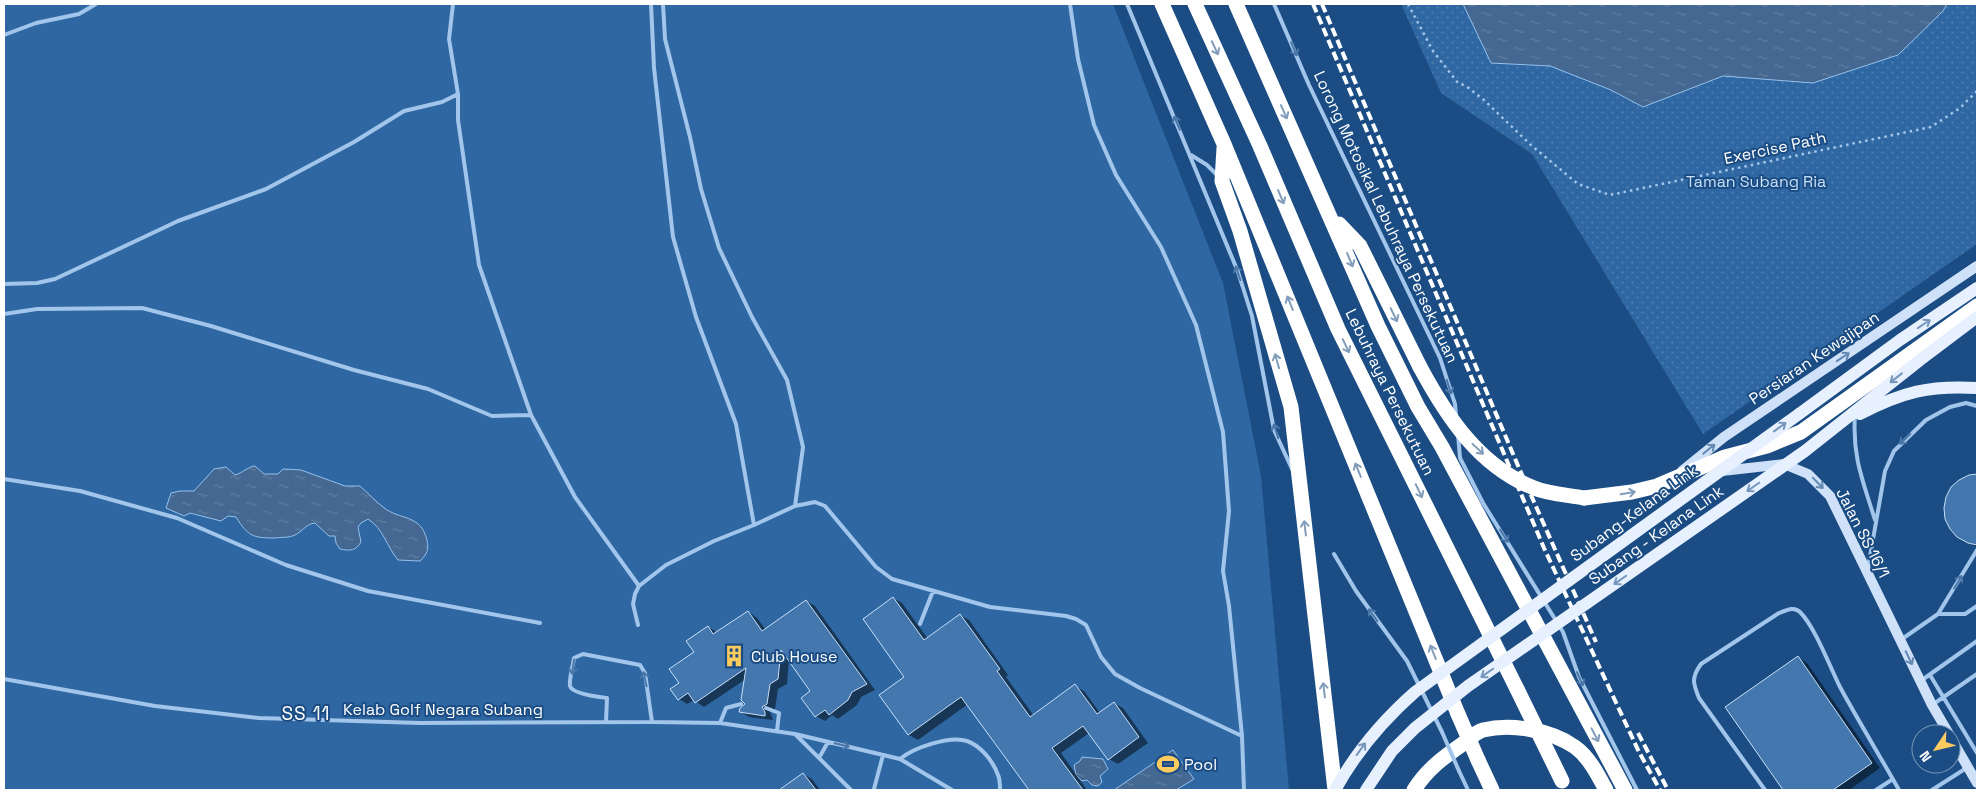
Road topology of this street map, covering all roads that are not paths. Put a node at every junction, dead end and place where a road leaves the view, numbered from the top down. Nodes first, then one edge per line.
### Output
1 (96, 4) edge
2 (454, 4) edge
3 (651, 4) edge
4 (663, 4) edge
5 (1070, 4) edge
6 (1127, 4) edge
7 (1162, 4) edge
8 (1195, 4) edge
9 (1236, 4) edge
10 (1274, 4) edge
11 (4, 35) edge
12 (458, 94) junction
13 (1224, 144) junction
14 (1190, 155) junction
15 (1222, 181) junction
16 (1331, 216) junction
17 (1977, 266) edge
18 (4, 284) edge
19 (1977, 288) edge
20 (1977, 306) edge
21 (4, 314) edge
22 (1977, 317) edge
23 (1977, 388) edge
24 (1858, 405) dead end
25 (1977, 406) edge
26 (531, 415) junction
27 (1805, 451) junction
28 (1295, 476) dead end
29 (4, 480) edge
30 (1671, 480) junction
31 (795, 506) junction
32 (1876, 522) junction
33 (754, 525) junction
34 (1977, 550) edge
35 (1334, 554) dead end
36 (1867, 573) junction
37 (639, 586) junction
38 (934, 591) junction
39 (1977, 606) edge
40 (1938, 614) junction
41 (540, 623) dead end
42 (638, 624) dead end
43 (920, 624) dead end
44 (1900, 640) junction
45 (1977, 641) edge
46 (1977, 674) edge
47 (1930, 675) junction
48 (4, 678) edge
49 (1921, 682) junction
50 (1944, 697) junction
51 (741, 704) dead end
52 (1932, 705) junction
53 (766, 708) dead end
54 (606, 722) junction
55 (652, 722) junction
56 (720, 723) junction
57 (1943, 724) edge
58 (777, 731) junction
59 (795, 734) junction
60 (1242, 736) junction
61 (828, 742) junction
62 (1977, 753) edge
63 (883, 755) junction
64 (1961, 755) edge
65 (819, 758) junction
66 (900, 759) junction
67 (1968, 767) junction
68 (1893, 779) junction
69 (1977, 783) edge
70 (1564, 786) edge
71 (874, 789) edge
72 (851, 790) edge
73 (952, 790) edge
74 (1000, 790) edge
75 (1244, 790) edge
76 (1335, 790) edge
77 (1366, 790) edge
78 (1414, 790) edge
79 (1468, 790) edge
80 (1492, 790) edge
81 (1606, 790) edge
82 (1625, 790) edge
83 (1637, 790) edge
84 (1765, 790) edge
85 (1876, 790) edge
86 (1899, 790) edge
87 (1932, 790) edge

1 - 11 lane
2 - 12 lane
3 - 33 lane
4 - 31 lane
5 - 60 lane
14 -> 6 lane
7 - 13 highway
8 -> 70 highway, Lebuhraya Persekutuan, bridge
9 -> 16 highway
10 -> 83 lane, Lorong Motosikal Lebuhraya Persekutuan
12 - 18 lane
12 - 26 lane
13 - 15 highway
80 -> 13 highway, bridge
14 - 15 lane
28 -> 14 lane
76 -> 15 highway
16 -> 30 highway, bridge
16 -> 82 highway, bridge
30 -> 17 street, Persiaran Kewajipan
76 -> 19 main road, Subang-Kelana Link, bridge
20 - 30 highway
21 - 26 lane
22 -> 27 main road, Subang - Kelana Link, bridge
23 - 27 main road, bridge
24 - 32 lane
25 -> 32 lane
26 - 37 lane
27 -> 77 main road, Subang - Kelana Link, bridge
29 - 41 lane
30 -> 36 street, Jalan SS 16/1
31 - 33 lane
31 - 38 lane
32 - 36 lane
33 - 37 lane
40 -> 34 lane
79 -> 35 lane, bridge
36 - 44 street, Jalan SS 16/1
37 - 42 lane
38 - 43 lane
38 - 60 lane
39 - 40 lane
40 - 44 lane
44 -> 49 street, Jalan SS 16/1
45 - 47 lane
46 - 50 lane
47 - 49 lane
47 - 50 lane
48 - 54 lane, Kelab Golf Negara Subang
49 - 52 street, Jalan SS 16/1
50 - 52 lane
50 - 62 lane
51 - 56 lane
52 - 57 street, Jalan SS 16/1
53 - 58 lane
54 - 55 lane, Kelab Golf Negara Subang
55 -> 54 lane
55 - 56 lane, Kelab Golf Negara Subang
56 - 58 lane, Kelab Golf Negara Subang
58 - 59 lane, Kelab Golf Negara Subang
59 - 61 lane, Kelab Golf Negara Subang
59 - 65 lane
60 - 75 lane
61 -> 63 lane, Kelab Golf Negara Subang
61 - 65 lane
63 - 66 lane, Kelab Golf Negara Subang
63 - 71 lane
64 - 67 street
65 - 72 lane
66 - 73 lane, Kelab Golf Negara Subang
66 - 74 lane
67 - 69 street
67 - 87 lane
68 - 84 lane
68 - 85 lane
68 - 86 lane
78 - 81 highway

